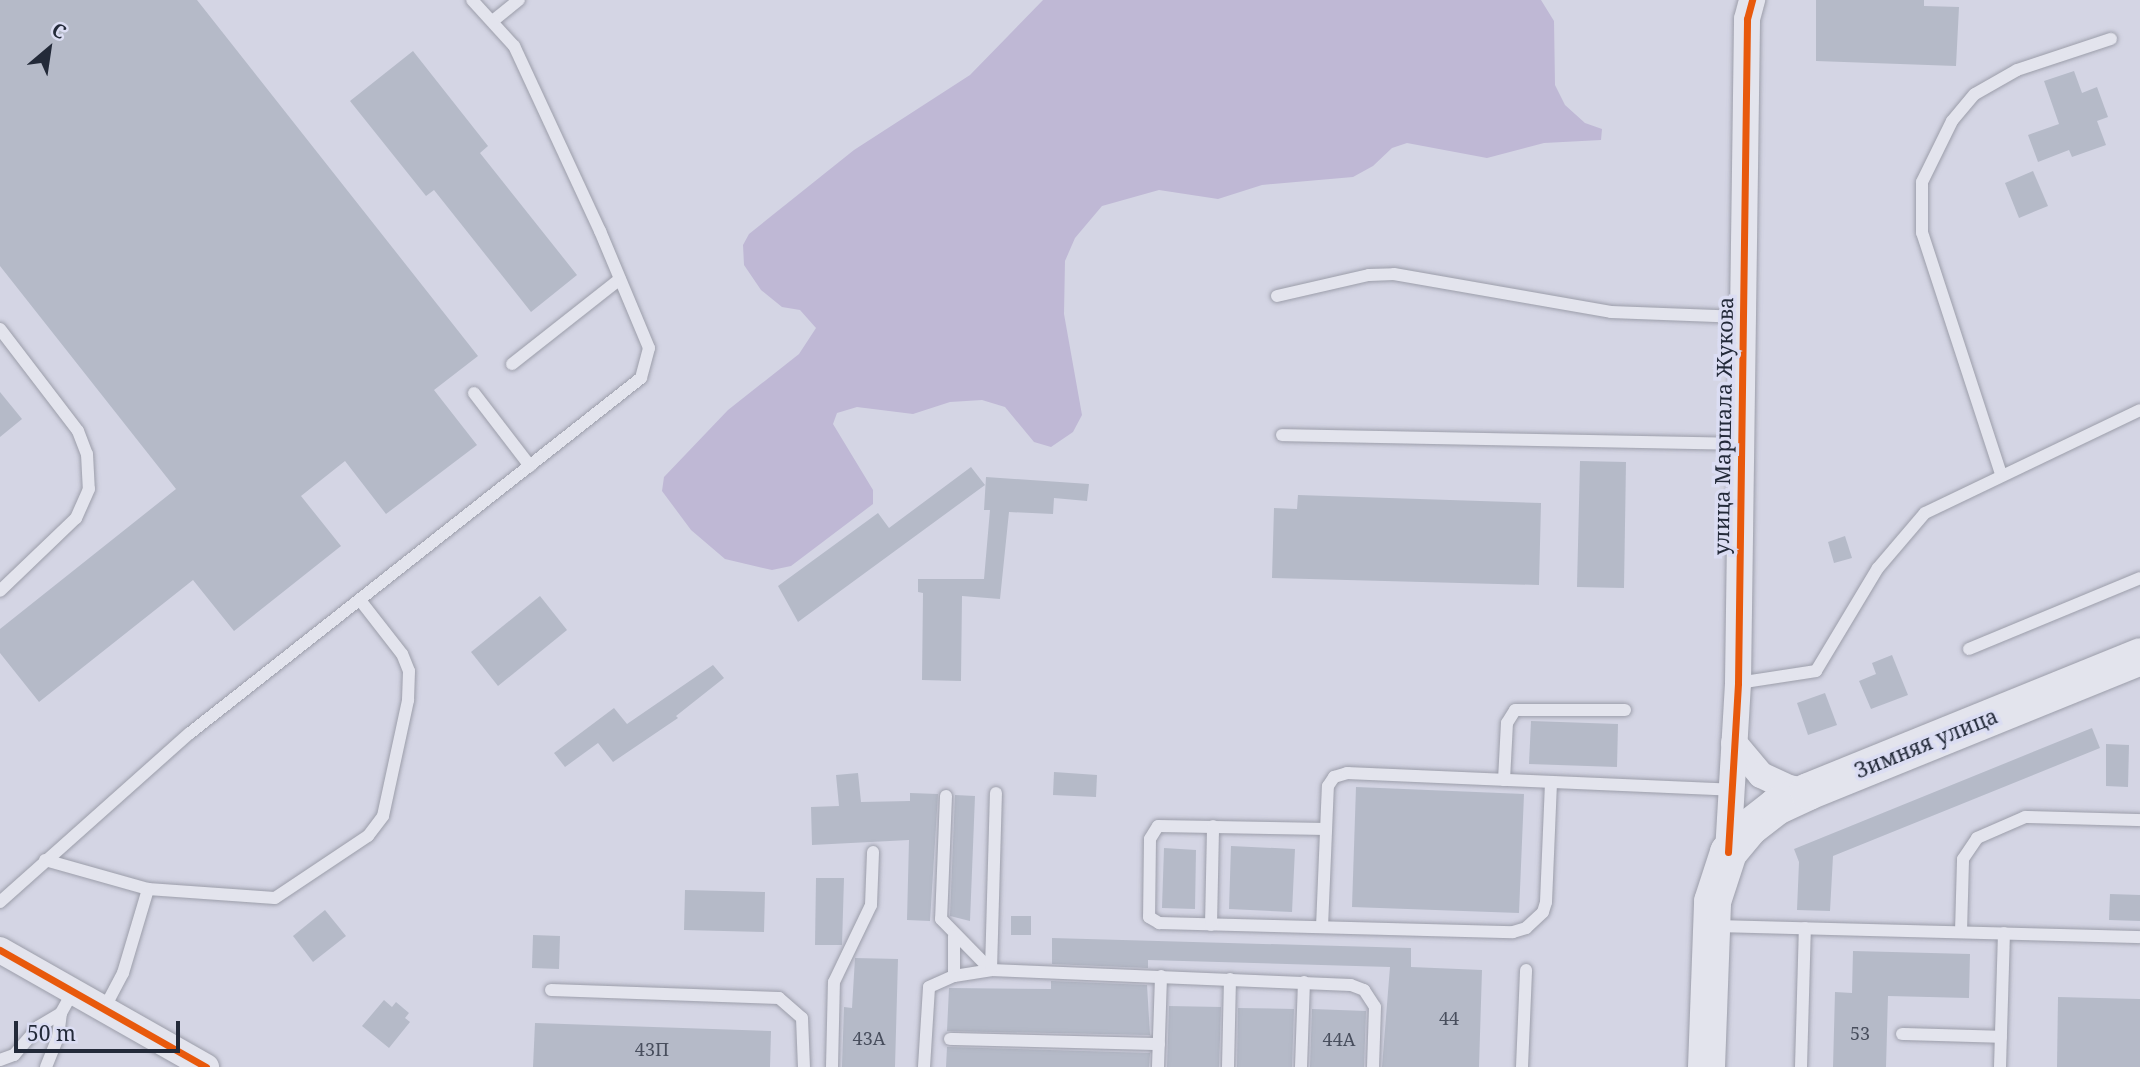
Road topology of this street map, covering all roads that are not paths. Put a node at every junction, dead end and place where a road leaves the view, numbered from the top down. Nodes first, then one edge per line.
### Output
1 (472, 0) edge
2 (519, 0) edge
3 (1752, 0) edge
4 (494, 20) junction
5 (2111, 39) dead end
6 (620, 279) junction
7 (1277, 296) dead end
8 (1742, 317) junction
9 (0, 329) edge
10 (512, 364) dead end
11 (474, 393) dead end
12 (2140, 410) edge
13 (1282, 435) dead end
14 (1740, 444) junction
15 (530, 466) junction
16 (2001, 474) junction
17 (2140, 578) edge
18 (0, 591) edge
19 (360, 600) junction
20 (1969, 649) dead end
21 (2140, 656) edge
22 (1738, 683) junction
23 (1625, 710) dead end
24 (1734, 743) junction
25 (1504, 780) junction
26 (1551, 782) junction
27 (1732, 790) junction
28 (1808, 791) junction
29 (996, 793) dead end
30 (946, 796) dead end
31 (2140, 820) edge
32 (1213, 825) junction
33 (1326, 829) junction
34 (873, 852) dead end
35 (1728, 852) junction
36 (45, 860) junction
37 (148, 889) junction
38 (0, 902) edge
39 (1211, 925) junction
40 (1710, 926) junction
41 (1322, 928) junction
42 (1805, 928) junction
43 (1961, 932) junction
44 (2004, 933) junction
45 (954, 936) junction
46 (2140, 937) edge
47 (0, 950) edge
48 (991, 970) junction
49 (1526, 970) dead end
50 (954, 976) junction
51 (1161, 976) junction
52 (1230, 979) junction
53 (1304, 982) junction
54 (551, 990) dead end
55 (67, 1002) junction
56 (104, 1009) junction
57 (1902, 1034) dead end
58 (2001, 1037) junction
59 (950, 1039) dead end
60 (1159, 1044) junction
61 (0, 1060) edge
62 (46, 1067) edge
63 (206, 1067) edge
64 (804, 1067) edge
65 (832, 1067) edge
66 (924, 1067) edge
67 (1158, 1067) edge
68 (1228, 1067) edge
69 (1301, 1067) edge
70 (1373, 1067) edge
71 (1522, 1067) edge
72 (1706, 1067) edge
73 (1801, 1067) edge
74 (2000, 1067) edge

1 - 4 lane
2 - 4 lane
3 - 8 street, улица Маршала Жукова
4 - 6 lane
5 - 16 lane
6 - 10 lane
6 - 15 lane
7 - 8 lane
8 - 14 street, улица Маршала Жукова
9 - 18 lane
11 - 15 lane
12 - 16 lane
13 - 14 lane
14 - 22 street, улица Маршала Жукова
15 - 19 lane
16 - 22 lane
17 - 20 lane
19 - 36 lane
19 - 37 lane
21 - 28 main road, Зимняя улица
22 - 24 street, улица Маршала Жукова
23 - 25 lane
24 - 27 street, улица Маршала Жукова
24 - 28 street
25 - 26 lane
25 - 33 lane
26 - 27 lane
26 - 41 lane
27 - 28 street
27 - 35 street, улица Маршала Жукова
28 - 35 main road, Зимняя улица
29 - 48 lane
30 - 45 lane
31 - 43 lane
32 - 33 lane
32 - 39 lane
32 - 39 lane
33 - 41 lane
34 - 65 lane
35 - 40 main road, улица Маршала Жукова
36 - 37 lane
36 - 38 lane
37 - 56 lane
39 - 41 lane
40 - 42 lane
40 - 72 main road, улица Маршала Жукова
42 - 43 lane
42 - 73 lane
43 - 44 lane
44 - 46 lane
44 - 58 lane
45 - 48 lane
45 - 50 lane
47 - 55 street
48 - 50 lane
48 - 51 lane
49 - 71 lane
50 - 66 lane
51 - 52 lane
51 - 60 lane
52 - 53 lane
52 - 68 lane
53 - 69 lane
53 - 70 lane
54 - 64 lane
55 - 56 street
55 - 61 lane
55 - 62 lane
56 - 63 street
57 - 58 lane
58 - 74 lane
59 - 60 lane
60 - 67 lane

